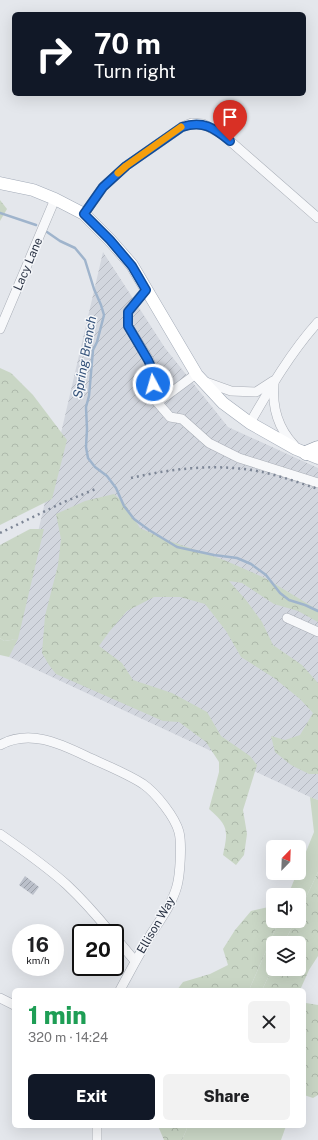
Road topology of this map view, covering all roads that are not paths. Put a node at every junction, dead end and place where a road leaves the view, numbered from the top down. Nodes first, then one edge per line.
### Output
1 (0, 183) edge
2 (55, 199) junction
3 (84, 214) junction
4 (318, 218) edge
5 (146, 290) junction
6 (318, 322) edge
7 (0, 330) edge
8 (199, 377) junction
9 (274, 380) junction
10 (158, 402) junction
11 (250, 423) junction
12 (310, 452) edge
13 (318, 483) edge
14 (287, 618) dead end
15 (318, 632) edge
16 (0, 745) edge
17 (0, 834) edge
18 (103, 924) edge
19 (124, 948) edge
20 (135, 961) junction
21 (121, 988) edge
22 (0, 998) edge
23 (12, 1003) edge
24 (97, 1128) edge
25 (97, 1140) edge

1 - 2 main road
2 - 3 main road
2 - 7 street, Lacy Lane
3 - 4 street
3 - 5 main road
5 - 8 main road
5 - 10 street
6 - 9 street
8 - 9 street
8 - 10 street
8 - 11 main road
9 - 11 street
9 - 12 street
10 - 13 street
11 - 12 main road
14 - 15 street
16 - 20 street, Ellison Way
17 - 18 street
19 - 20 street
20 - 21 street, Ellison Way
22 - 23 street
24 - 25 street

